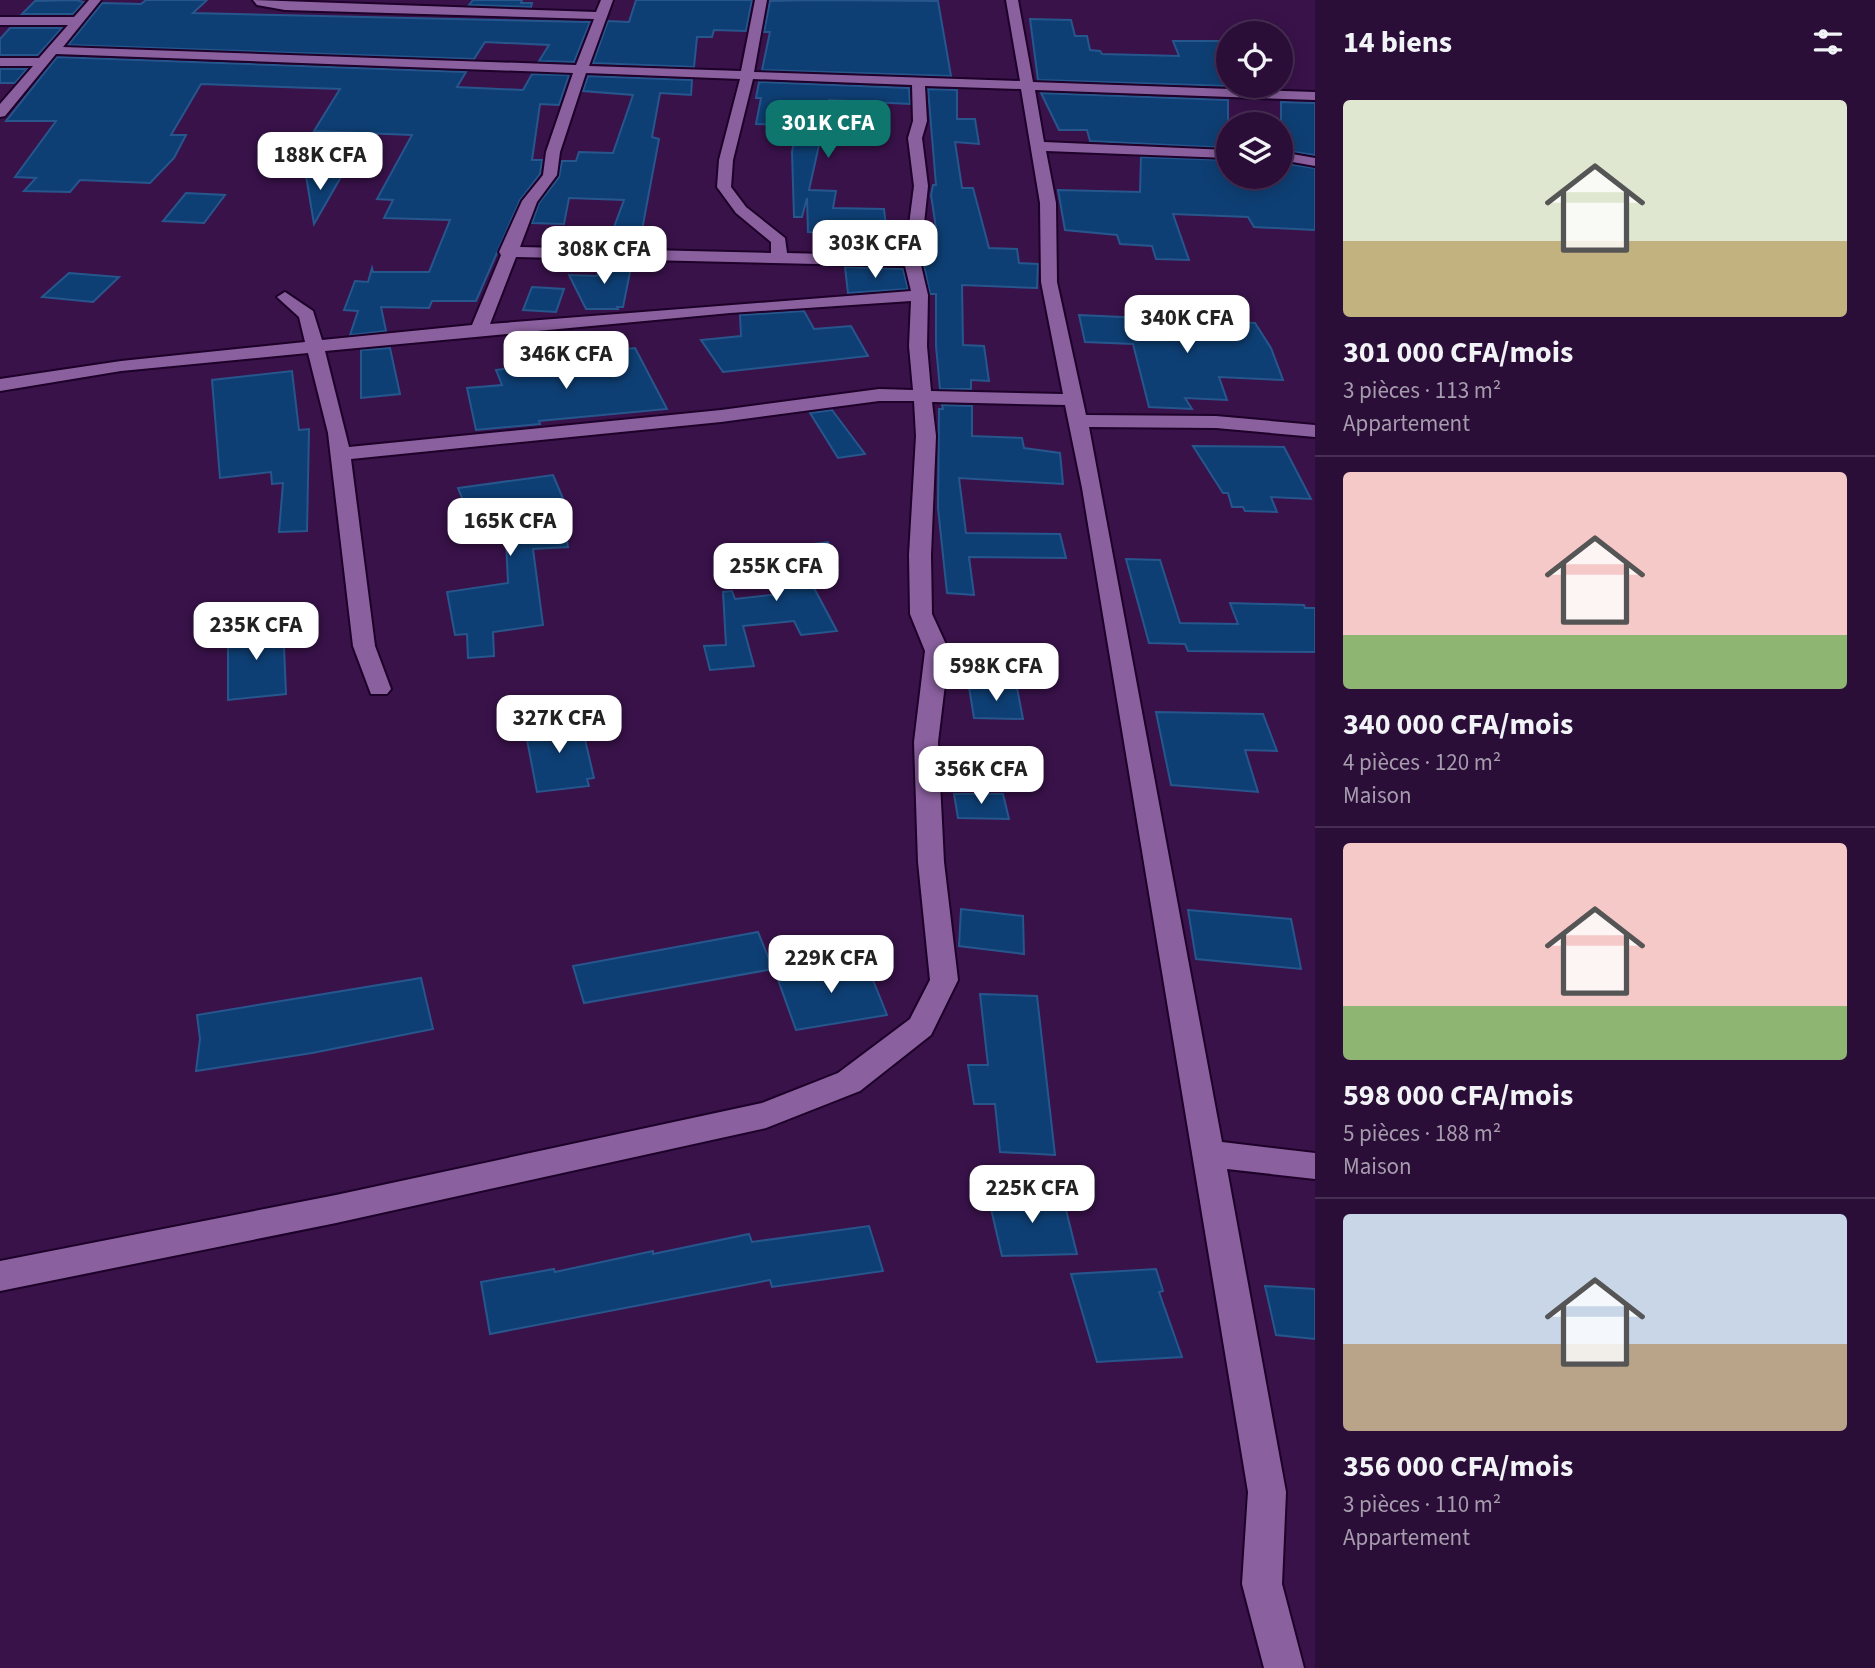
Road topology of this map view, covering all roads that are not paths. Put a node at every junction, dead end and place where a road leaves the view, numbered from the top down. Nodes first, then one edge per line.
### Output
1 (95, 0) edge
2 (259, 0) edge
3 (607, 0) edge
4 (761, 0) edge
5 (1012, 0) edge
6 (600, 16) junction
7 (0, 21) edge
8 (78, 21) junction
9 (54, 50) junction
10 (0, 62) edge
11 (40, 62) junction
12 (582, 69) junction
13 (747, 75) junction
14 (918, 82) junction
15 (1027, 86) junction
16 (1315, 96) edge
17 (0, 113) edge
18 (1038, 146) junction
19 (1216, 153) edge
20 (1293, 158) edge
21 (1315, 162) edge
22 (507, 252) junction
23 (779, 257) junction
24 (912, 261) junction
25 (920, 295) junction
26 (285, 297) dead end
27 (479, 330) junction
28 (314, 348) junction
29 (0, 385) edge
30 (922, 395) junction
31 (1075, 410) junction
32 (1315, 431) edge
33 (340, 454) junction
34 (379, 690) dead end
35 (1208, 1154) junction
36 (1315, 1166) edge
37 (0, 1276) edge
38 (1283, 1668) edge

1 - 8 street
2 - 6 street
3 - 6 street
4 - 13 street
5 - 15 street
6 - 12 street
7 - 8 street
8 - 9 street
9 - 11 street
9 - 12 street
10 - 11 street
11 - 17 street
12 - 13 street
12 - 22 street
13 - 14 street
13 - 23 street
14 - 15 street
14 - 24 street
15 - 16 street
15 - 18 street
18 - 19 street
18 - 31 street
20 - 21 street
22 - 23 street
22 - 27 street
23 - 24 street
24 - 25 street
25 - 27 street
25 - 30 street
26 - 28 street
27 - 28 street
28 - 29 street
28 - 33 street
30 - 31 street
30 - 33 street
30 - 37 street
31 - 32 street
31 - 35 street
33 - 34 street
35 - 36 street
35 - 38 street

